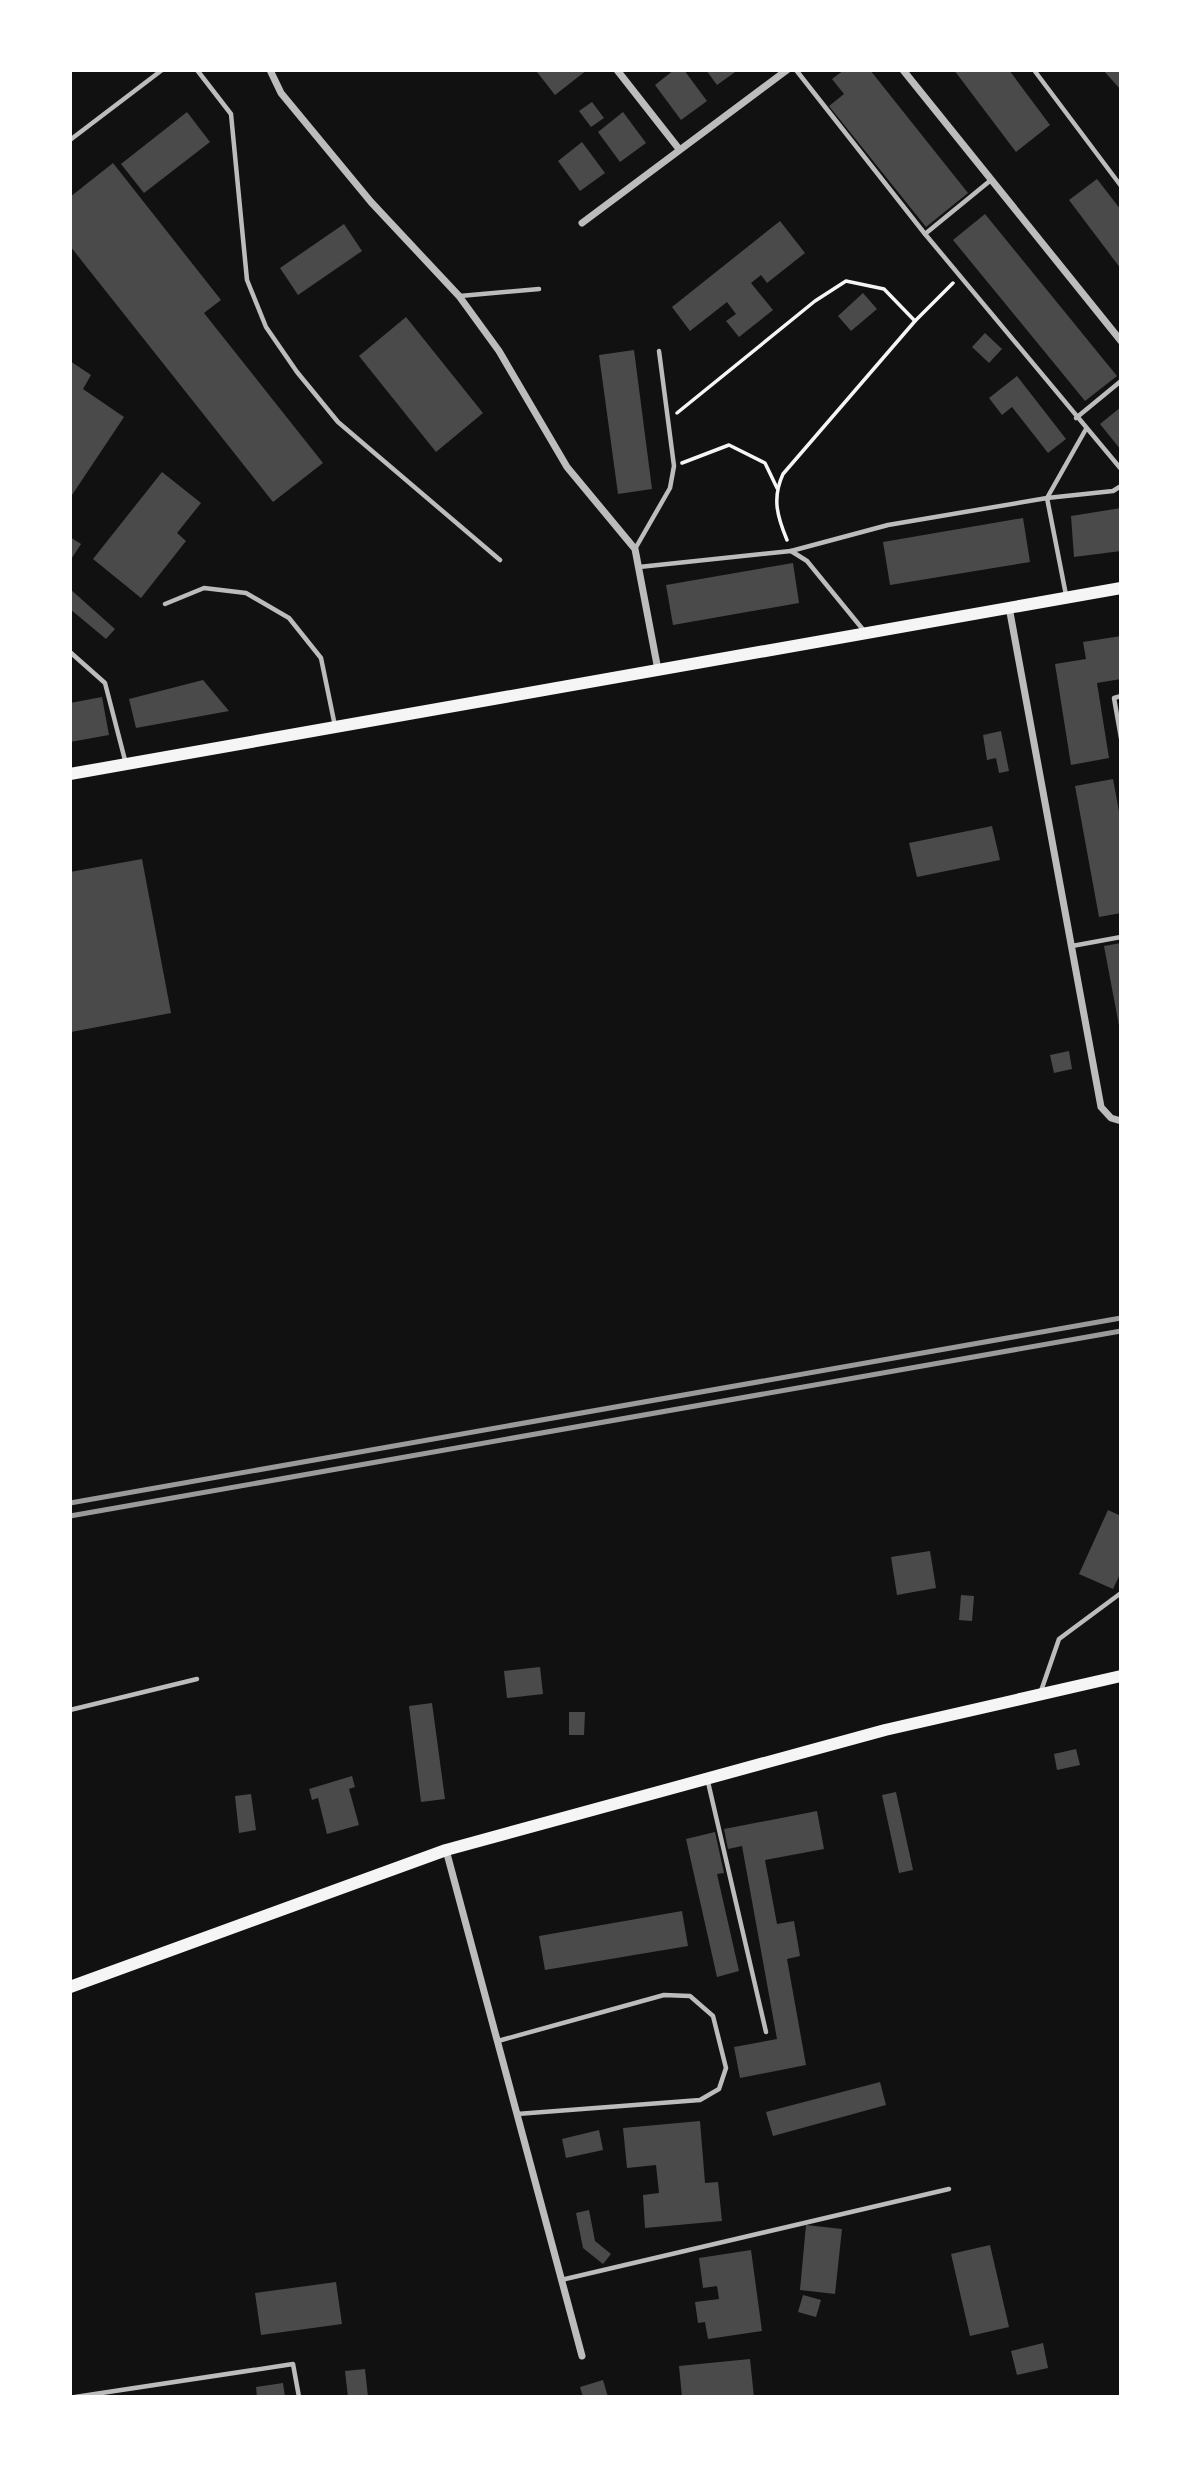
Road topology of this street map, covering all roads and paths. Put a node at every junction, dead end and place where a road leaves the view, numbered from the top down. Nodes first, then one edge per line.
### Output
1 (162, 70) edge
2 (197, 70) edge
3 (270, 70) edge
4 (617, 70) edge
5 (787, 70) edge
6 (796, 70) edge
7 (903, 70) edge
8 (1034, 70) edge
9 (70, 140) edge
10 (679, 149) junction
11 (991, 180) junction
12 (1121, 186) edge
13 (582, 223) dead end
14 (925, 234) junction
15 (959, 276) junction
16 (539, 289) dead end
17 (459, 296) junction
18 (915, 321) junction
19 (1121, 341) edge
20 (659, 351) dead end
21 (1121, 380) edge
22 (1076, 418) junction
23 (670, 419) junction
24 (1086, 429) junction
25 (674, 466) junction
26 (1121, 468) edge
27 (1121, 486) edge
28 (777, 488) junction
29 (1047, 498) junction
30 (635, 549) junction
31 (791, 551) junction
32 (500, 561) dead end
33 (639, 567) junction
34 (1121, 588) edge
35 (1067, 597) junction
36 (165, 604) dead end
37 (1009, 607) junction
38 (865, 633) junction
39 (70, 652) edge
40 (658, 670) junction
41 (1121, 696) edge
42 (335, 727) junction
43 (1121, 738) edge
44 (126, 764) junction
45 (70, 774) edge
46 (1121, 937) edge
47 (1072, 946) junction
48 (1121, 1121) edge
49 (1121, 1593) edge
50 (1121, 1676) edge
51 (197, 1679) dead end
52 (1039, 1696) junction
53 (70, 1710) edge
54 (707, 1777) junction
55 (446, 1850) junction
56 (70, 1987) edge
57 (766, 2032) dead end
58 (497, 2041) junction
59 (516, 2113) junction
60 (950, 2189) dead end
61 (560, 2280) junction
62 (582, 2356) dead end
63 (75, 2397) edge
64 (299, 2397) edge

1 - 9 lane
2 - 32 lane
3 - 17 street
4 - 10 street
5 - 10 street
6 - 14 lane
7 - 11 street
8 - 12 lane
10 - 13 street
11 - 14 lane
11 - 19 street
14 - 15 lane
15 - 18 path
15 - 22 lane
16 - 17 lane
17 - 30 street
18 - 23 path
18 - 28 path
20 - 23 lane
21 - 22 lane
22 - 24 lane
23 - 25 lane
24 - 26 lane
24 - 29 lane
25 - 28 path
25 - 30 lane
27 - 29 lane
28 - 31 path
29 - 31 lane
29 - 35 lane
30 - 33 street
31 - 33 lane
31 - 38 lane
33 - 40 street
34 - 35 main road
35 - 37 main road
36 - 42 lane
37 - 38 main road
37 - 47 street
38 - 40 main road
39 - 44 lane
40 - 42 main road
41 - 43 lane
42 - 44 main road
44 - 45 main road
46 - 47 lane
47 - 48 street
49 - 52 lane
50 - 52 main road
51 - 53 lane
52 - 54 main road
54 - 55 main road
54 - 57 lane
55 - 56 main road
55 - 58 street
58 - 59 street
58 - 59 lane
59 - 61 street
60 - 61 lane
61 - 62 street
63 - 64 lane

